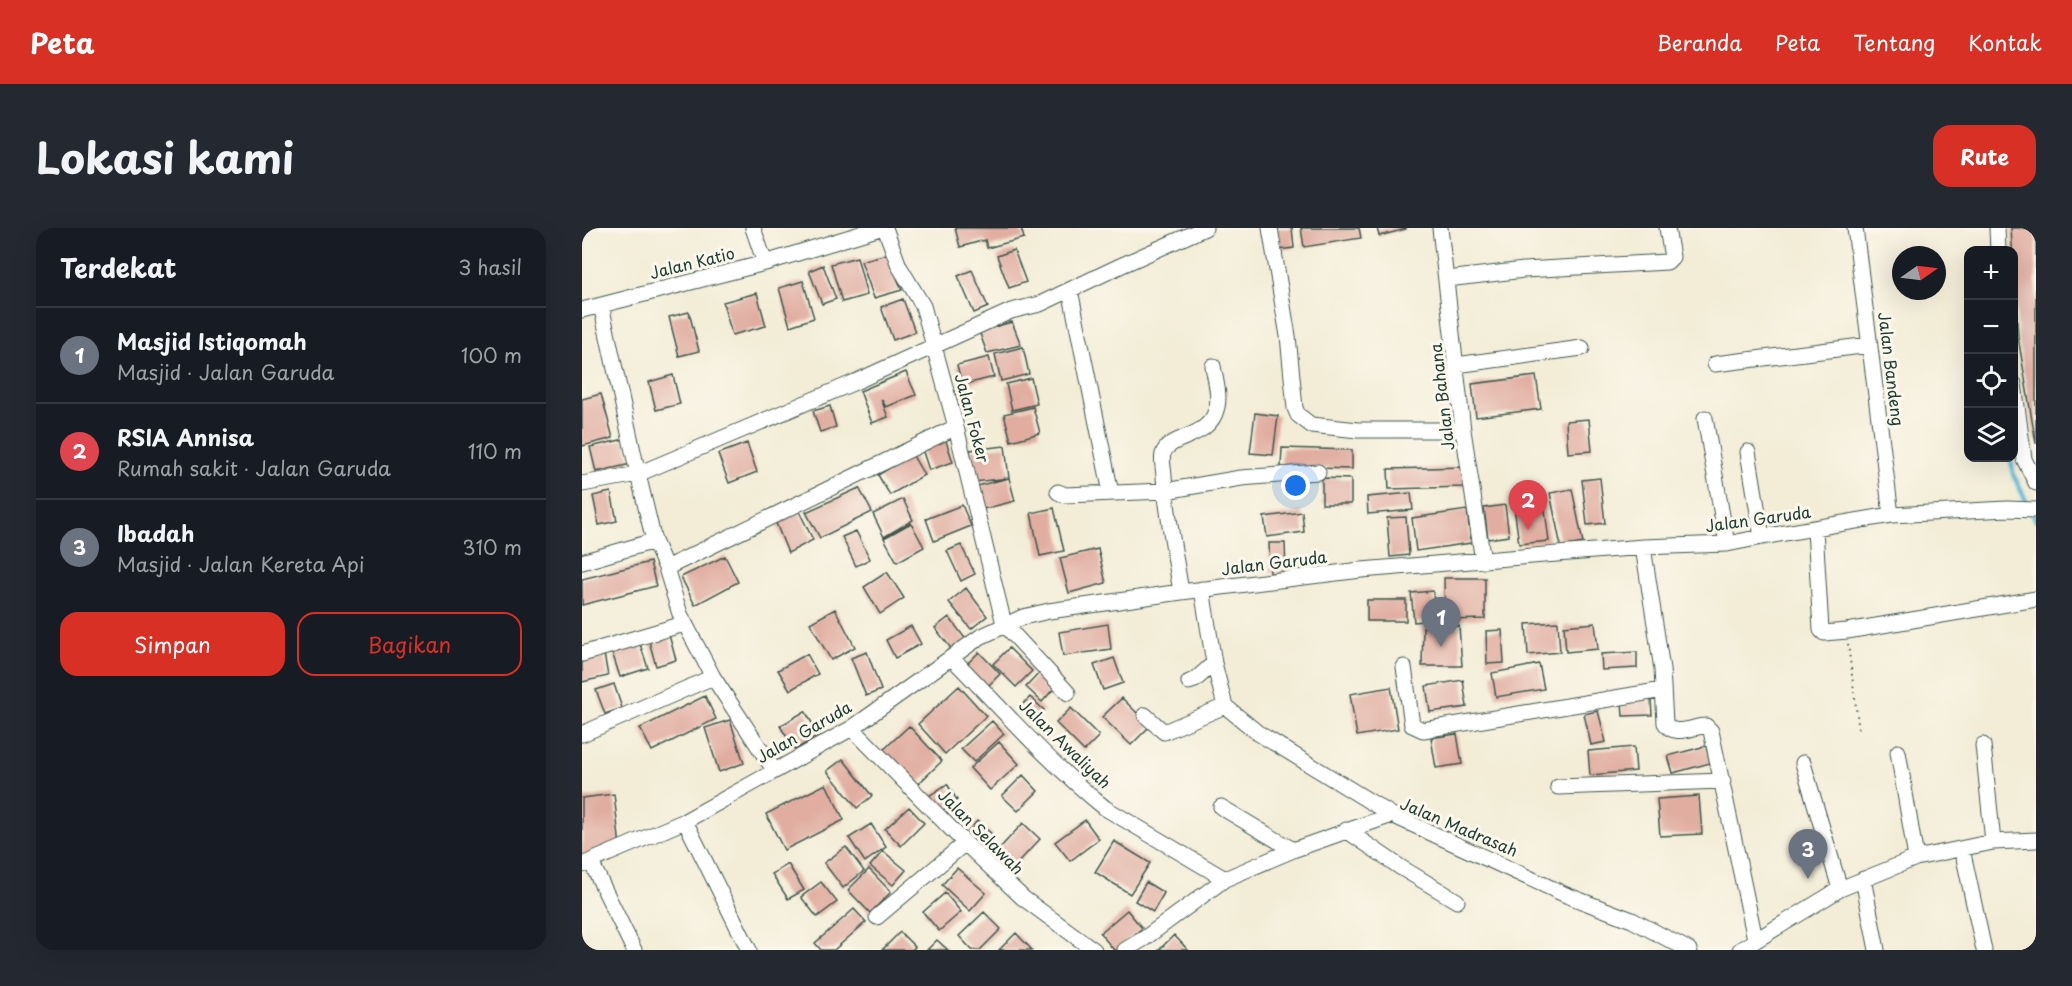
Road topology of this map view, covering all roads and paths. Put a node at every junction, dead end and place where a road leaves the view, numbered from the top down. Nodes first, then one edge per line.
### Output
1 (753, 228) edge
2 (880, 228) edge
3 (885, 228) edge
4 (1205, 228) edge
5 (1270, 228) edge
6 (1440, 228) edge
7 (1667, 228) edge
8 (1855, 228) edge
9 (1997, 228) edge
10 (1998, 246) edge
11 (765, 263) junction
12 (1447, 279) junction
13 (1070, 290) junction
14 (601, 305) junction
15 (582, 310) edge
16 (1870, 345) junction
17 (934, 346) junction
18 (1582, 348) dead end
19 (1715, 364) dead end
20 (1456, 365) junction
21 (1213, 366) dead end
22 (2017, 408) edge
23 (1705, 418) dead end
24 (956, 427) junction
25 (1463, 430) junction
26 (1748, 452) dead end
27 (1318, 472) dead end
28 (638, 474) junction
29 (2036, 483) edge
30 (582, 484) edge
31 (1165, 490) junction
32 (1058, 492) dead end
33 (1112, 493) junction
34 (2036, 510) edge
35 (1891, 515) junction
36 (1815, 529) junction
37 (1762, 537) junction
38 (654, 541) junction
39 (1727, 544) junction
40 (1643, 547) junction
41 (582, 561) edge
42 (1483, 561) junction
43 (666, 568) junction
44 (1202, 589) junction
45 (1181, 592) junction
46 (2036, 598) edge
47 (684, 624) junction
48 (1004, 624) junction
49 (1847, 631) junction
50 (582, 654) edge
51 (952, 658) junction
52 (1214, 663) junction
53 (1404, 667) dead end
54 (713, 677) junction
55 (1189, 682) dead end
56 (1663, 690) junction
57 (1068, 693) dead end
58 (1225, 706) junction
59 (1145, 715) dead end
60 (852, 728) junction
61 (1859, 730) dead end
62 (582, 734) edge
63 (1983, 745) dead end
64 (1898, 752) dead end
65 (1803, 763) dead end
66 (774, 770) junction
67 (1723, 781) junction
68 (1558, 787) dead end
69 (1221, 807) dead end
70 (1392, 815) junction
71 (685, 821) junction
72 (1346, 830) junction
73 (2036, 840) edge
74 (1993, 842) junction
75 (965, 843) junction
76 (1962, 849) junction
77 (1293, 850) junction
78 (1916, 858) junction
79 (586, 864) edge
80 (1225, 879) junction
81 (1863, 879) junction
82 (1840, 889) junction
83 (1456, 901) dead end
84 (877, 917) dead end
85 (1755, 939) junction
86 (634, 950) edge
87 (750, 950) edge
88 (1094, 950) edge
89 (1125, 950) edge
90 (1689, 950) edge
91 (1740, 950) edge
92 (1877, 950) edge
93 (1984, 950) edge

1 - 11 street
2 - 11 street, Jalan Katio
3 - 17 street, Jalan Foker
4 - 13 street
5 - 25 street
6 - 12 street, Jalan Bahana
7 - 12 street
8 - 16 street, Jalan Bandeng
9 - 10 street
11 - 14 street, Jalan Katio
12 - 20 street, Jalan Bahana
13 - 17 street
13 - 33 street
14 - 15 street, Jalan Katio
14 - 28 street
16 - 19 street
16 - 35 street, Jalan Bandeng
17 - 24 street, Jalan Foker
17 - 28 street
18 - 20 street
20 - 25 street, Jalan Bahana
21 - 31 street
22 - 29 street
23 - 39 street
24 - 43 street
24 - 48 street, Jalan Foker
25 - 42 street, Jalan Bahana
26 - 37 street
27 - 31 street
28 - 30 street
28 - 38 street
31 - 33 street
31 - 45 street
32 - 33 street
34 - 35 street, Jalan Garuda
35 - 36 street, Jalan Garuda
36 - 37 street, Jalan Garuda
36 - 49 street
37 - 39 street, Jalan Garuda
38 - 41 street
38 - 43 street
39 - 40 street, Jalan Garuda
40 - 42 street, Jalan Garuda
40 - 56 street
42 - 44 street, Jalan Garuda
43 - 47 street
44 - 45 street, Jalan Garuda
44 - 52 street
45 - 48 street, Jalan Garuda
46 - 49 street
47 - 50 street
47 - 54 street
48 - 51 street, Jalan Garuda
48 - 57 street
49 - 61 path
51 - 60 street, Jalan Garuda
51 - 80 street, Jalan Awaliyah
52 - 55 street
52 - 58 street
53 - 56 street
54 - 62 street
54 - 66 street
56 - 67 street
58 - 59 street
58 - 70 street
60 - 66 street, Jalan Garuda
60 - 75 street, Jalan Selawah
63 - 74 street
64 - 78 street
65 - 82 street
66 - 71 street, Jalan Garuda
67 - 68 street
67 - 85 street
69 - 77 street
70 - 72 street, Jalan Madrasah
70 - 90 street, Jalan Madrasah
71 - 79 street, Jalan Garuda
71 - 87 street
72 - 77 street, Jalan Madrasah
72 - 83 street
73 - 74 street
74 - 76 street
75 - 84 street
75 - 88 street, Jalan Selawah
76 - 78 street
76 - 93 street
77 - 80 street, Jalan Madrasah
78 - 81 street
79 - 86 street
80 - 89 street, Jalan Madrasah
81 - 82 street
81 - 92 street
82 - 85 street
85 - 91 street

